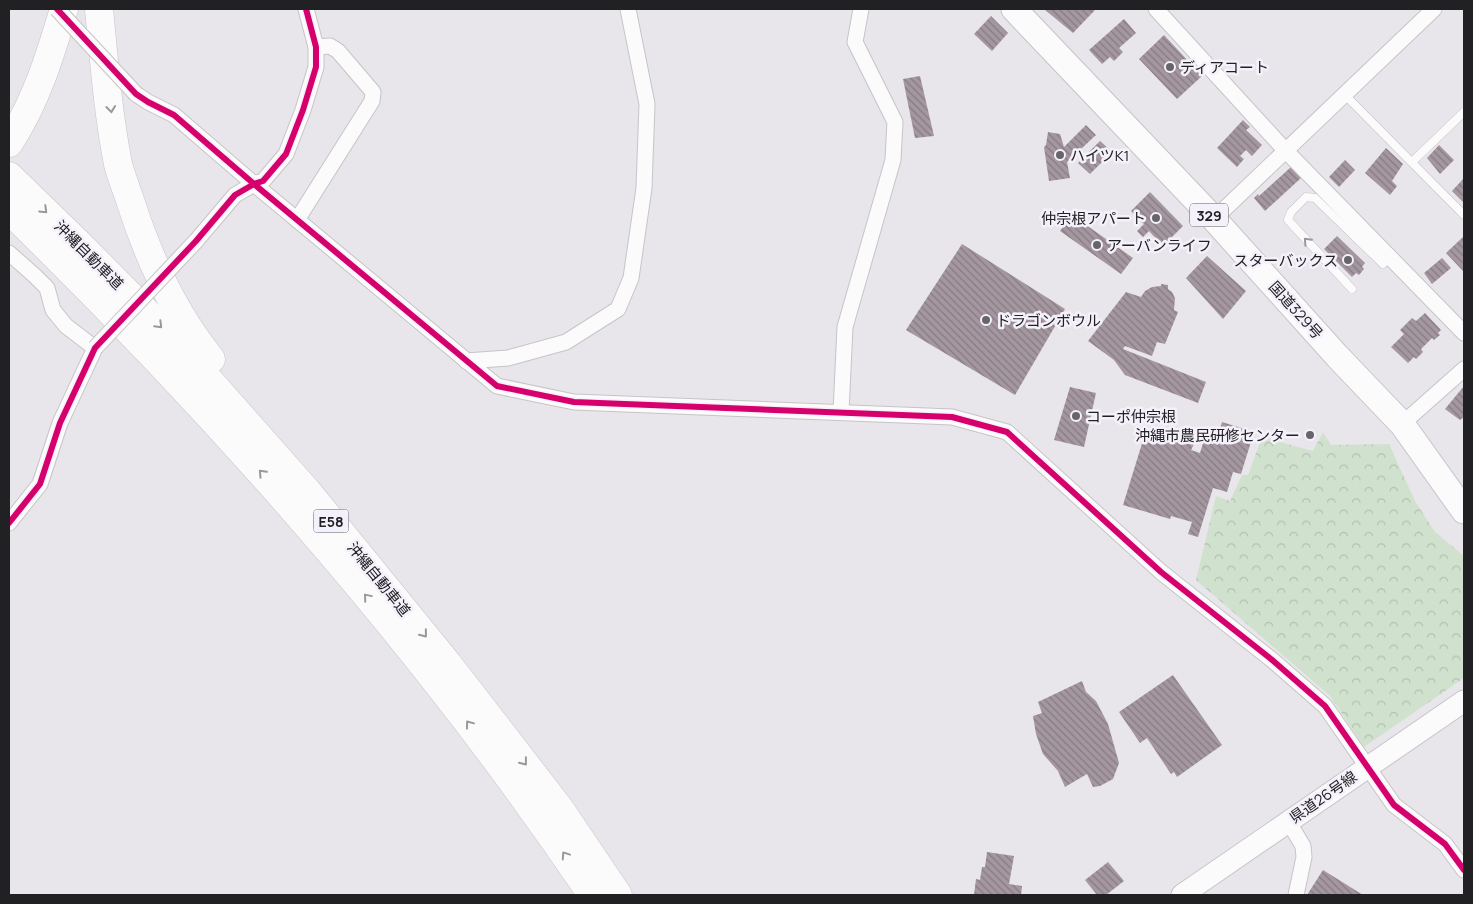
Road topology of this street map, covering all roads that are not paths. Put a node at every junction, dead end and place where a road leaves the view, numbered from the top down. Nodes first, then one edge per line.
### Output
1 (48, 9) edge
2 (57, 9) edge
3 (64, 9) edge
4 (100, 9) edge
5 (306, 9) edge
6 (628, 9) edge
7 (861, 9) edge
8 (1014, 9) edge
9 (1156, 9) edge
10 (1434, 9) edge
11 (316, 47) junction
12 (1344, 94) junction
13 (1464, 112) edge
14 (11, 129) edge
15 (1285, 150) junction
16 (1412, 162) junction
17 (9, 176) edge
18 (254, 184) junction
19 (9, 210) edge
20 (1464, 215) edge
21 (297, 220) junction
22 (1214, 220) junction
23 (9, 226) edge
24 (9, 253) edge
25 (1383, 264) dead end
26 (67, 266) junction
27 (1352, 289) dead end
28 (1464, 333) edge
29 (95, 348) junction
30 (466, 361) junction
31 (1464, 369) edge
32 (841, 412) junction
33 (1402, 424) junction
34 (306, 491) junction
35 (1464, 511) edge
36 (9, 523) edge
37 (1464, 701) edge
38 (1367, 767) junction
39 (1288, 821) junction
40 (1464, 870) edge
41 (592, 895) edge
42 (618, 895) edge
43 (1182, 895) edge
44 (1296, 895) edge

1 - 14 highway
2 - 18 street, bridge
3 - 14 highway
4 -> 34 highway
5 - 11 street
6 - 30 street
7 - 32 street
8 - 22 highway, 国道329号 / 329
9 - 15 street
10 - 12 street
11 - 18 street
11 - 21 street
12 - 15 street
12 - 16 lane
13 - 16 lane
15 - 22 street
15 - 28 street
16 - 20 lane
17 -> 34 highway, 沖縄自動車道 / E58
18 - 21 street
18 - 29 street, bridge
19 - 26 highway, 沖縄自動車道 / E58
21 - 30 street
22 - 33 highway, 国道329号 / 329
23 - 26 highway
24 - 29 street
27 -> 25 lane
41 -> 26 highway, 沖縄自動車道 / E58
29 - 36 street
30 - 32 street
31 - 33 street
32 - 38 street
33 - 35 highway, 国道329号 / 329
34 -> 42 highway, 沖縄自動車道 / E58
37 - 38 main road, 県道26号線
38 - 39 main road, 県道26号線
38 - 40 street
39 - 43 main road, 県道26号線
39 - 44 street

